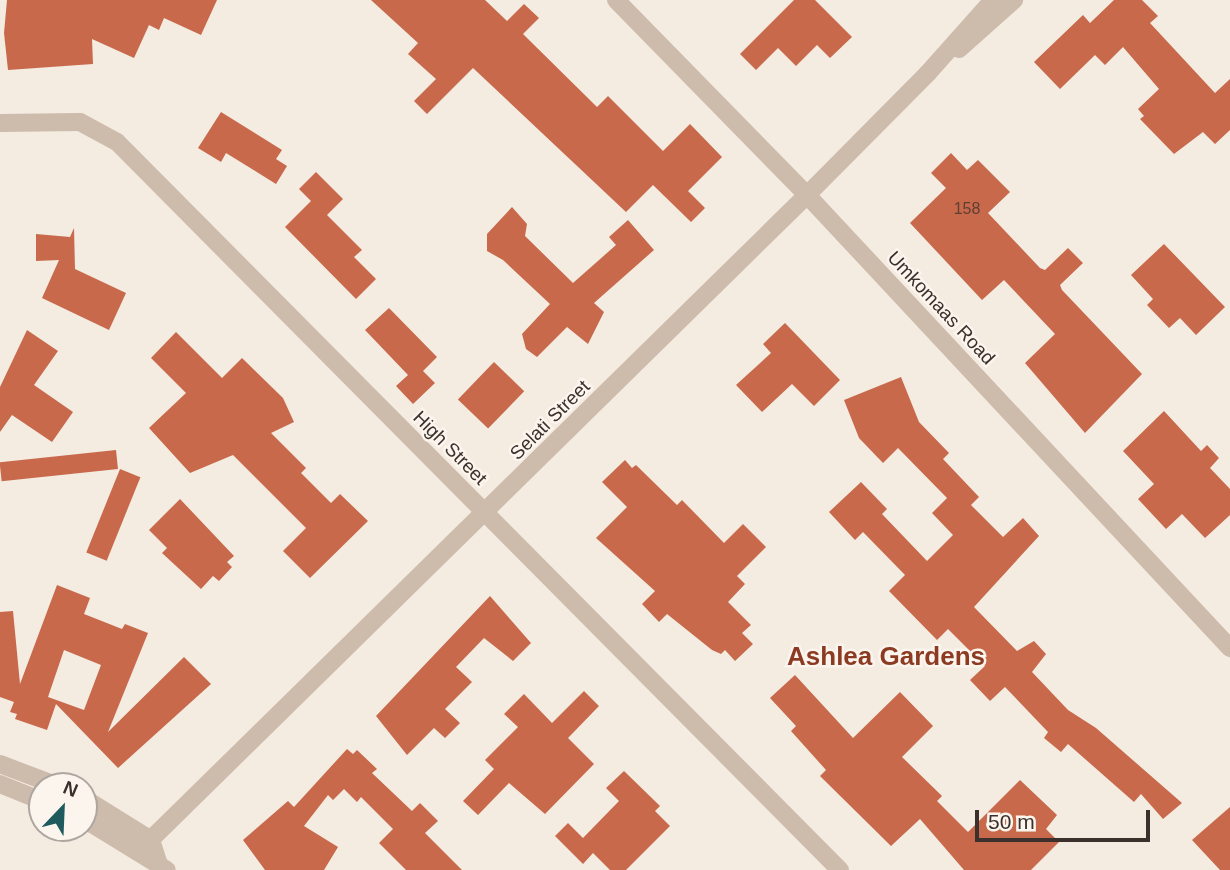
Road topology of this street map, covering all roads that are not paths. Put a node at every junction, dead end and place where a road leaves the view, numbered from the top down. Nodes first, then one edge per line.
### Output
1 (616, 0) edge
2 (993, 0) edge
3 (1014, 0) edge
4 (928, 74) junction
5 (0, 123) edge
6 (807, 195) junction
7 (485, 513) junction
8 (1230, 648) edge
9 (0, 764) edge
10 (28, 775) edge
11 (0, 784) edge
12 (28, 795) edge
13 (98, 809) edge
14 (98, 825) edge
15 (144, 846) junction
16 (163, 865) edge
17 (840, 870) edge

1 - 6 street, Umkomaas Road
2 - 4 street, Selati Street
3 - 4 street, Selati Street
4 - 6 street, Selati Street
5 - 7 street, High Street
6 - 7 street, Selati Street
6 - 8 street, Umkomaas Road
7 - 15 street, Selati Street
7 - 17 street, High Street
9 - 10 street
11 - 12 street
13 - 15 street
14 - 15 street
15 - 16 street

